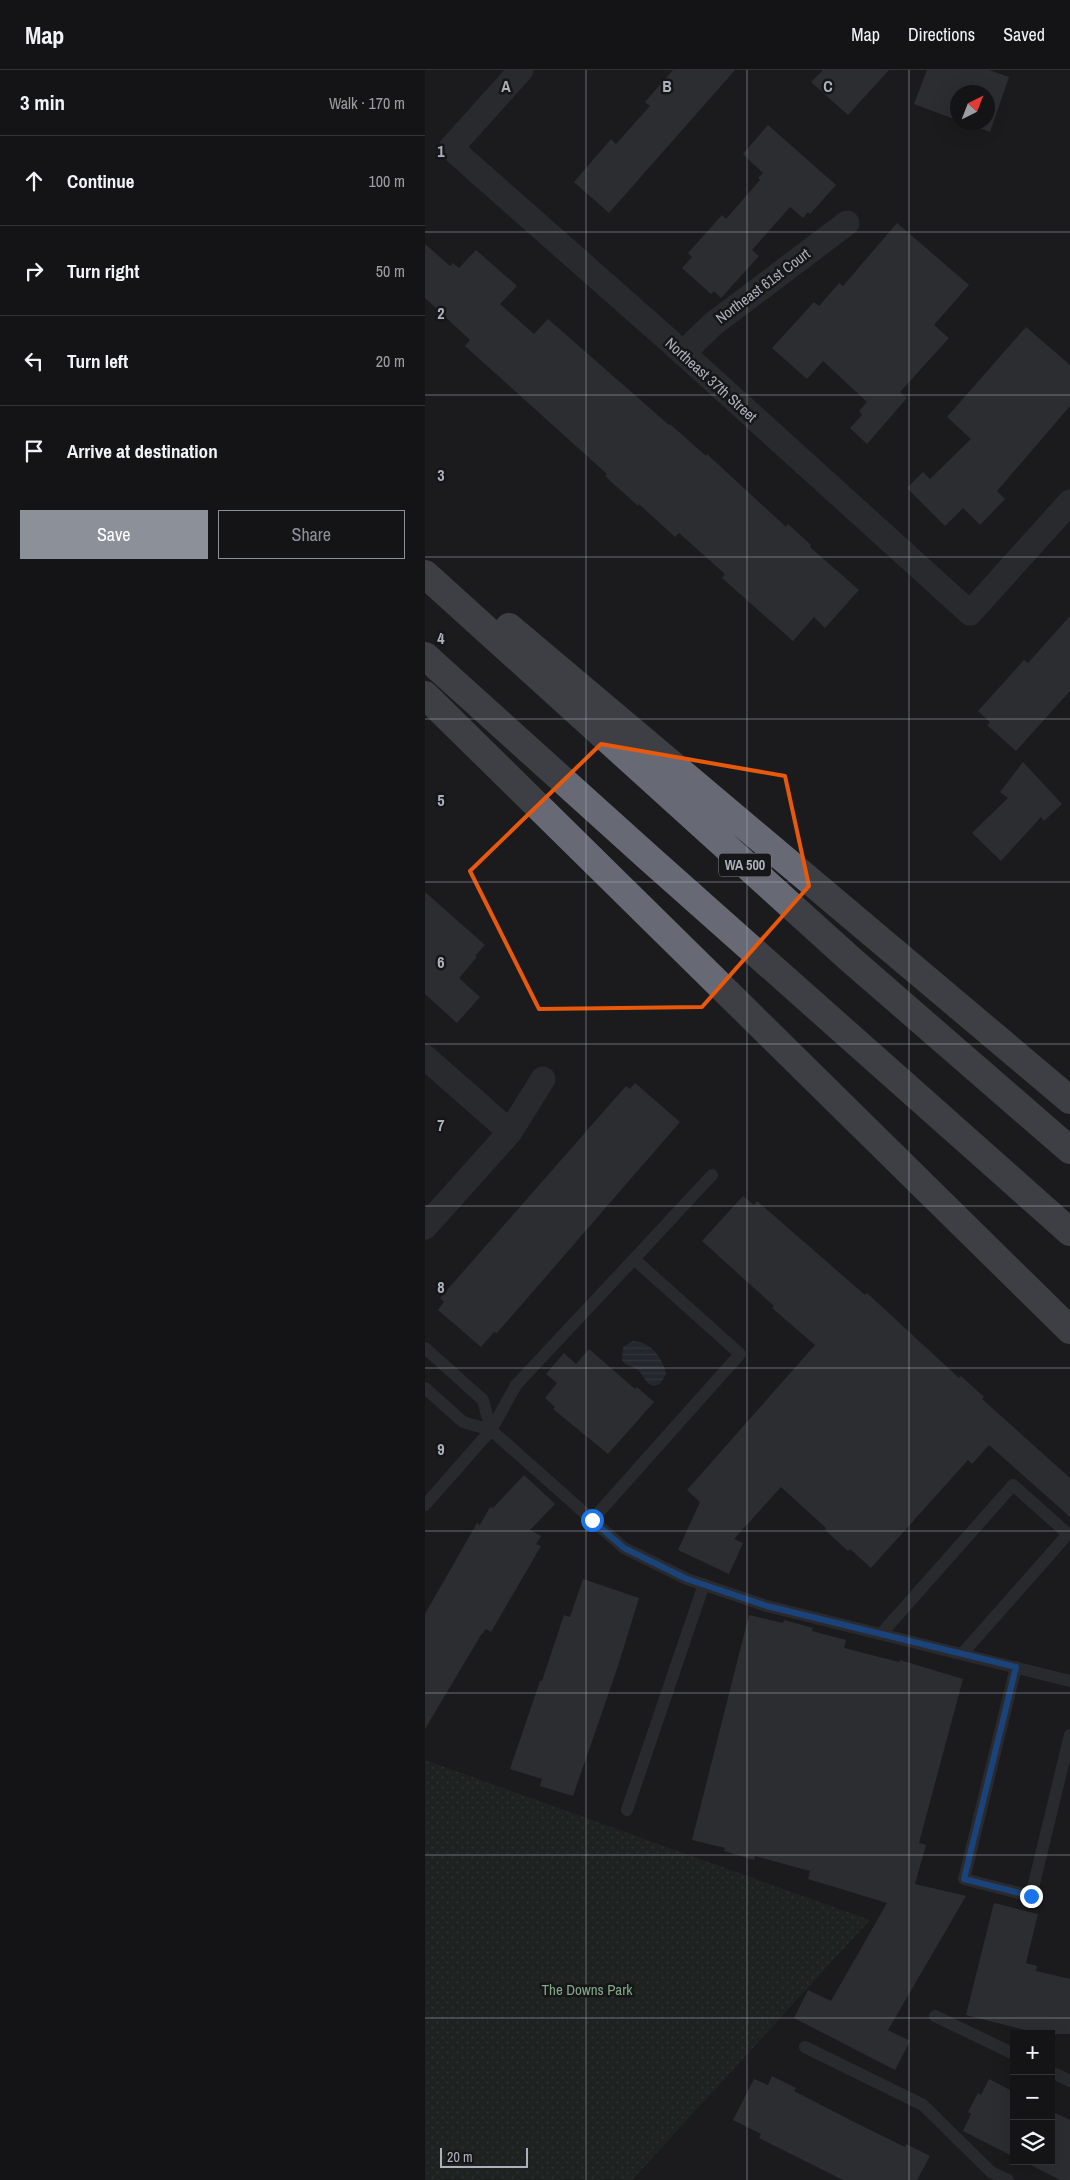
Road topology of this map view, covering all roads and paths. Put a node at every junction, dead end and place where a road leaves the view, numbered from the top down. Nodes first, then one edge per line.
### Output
1 (521, 70) edge
2 (847, 222) dead end
3 (683, 354) junction
4 (1070, 503) edge
5 (425, 556) edge
6 (425, 574) edge
7 (425, 656) edge
8 (425, 694) edge
9 (425, 1057) edge
10 (543, 1079) dead end
11 (1070, 1100) edge
12 (510, 1132) junction
13 (1070, 1150) edge
14 (712, 1176) dead end
15 (425, 1227) edge
16 (1070, 1232) edge
17 (634, 1259) junction
18 (1070, 1330) edge
19 (425, 1348) edge
20 (425, 1388) edge
21 (491, 1430) junction
22 (425, 1505) edge
23 (592, 1520) junction
24 (703, 1584) junction
25 (881, 1634) junction
26 (962, 1654) junction
27 (1016, 1667) junction
28 (1070, 1681) edge
29 (1070, 1735) edge
30 (627, 1810) dead end
31 (935, 2016) dead end
32 (805, 2046) dead end
33 (1010, 2052) edge
34 (1055, 2074) edge
35 (1070, 2081) edge
36 (1008, 2180) edge

1 - 3 street, Northeast 37th Street
2 - 3 street, Northeast 61st Court
3 - 4 street, Northeast 37th Street
5 - 11 highway
6 - 13 highway, WA 500
7 - 16 highway
8 - 18 highway
9 - 12 street
10 - 12 street
12 - 15 street
14 - 17 lane
17 - 21 lane
17 - 23 lane
19 - 21 lane
20 - 21 lane
21 - 22 lane
21 - 23 lane
23 - 24 lane
24 - 25 lane
24 - 30 lane
25 - 26 lane
25 - 26 lane
26 - 27 lane
27 - 28 lane
27 - 29 lane
31 - 33 lane
32 - 36 lane
34 - 35 lane

